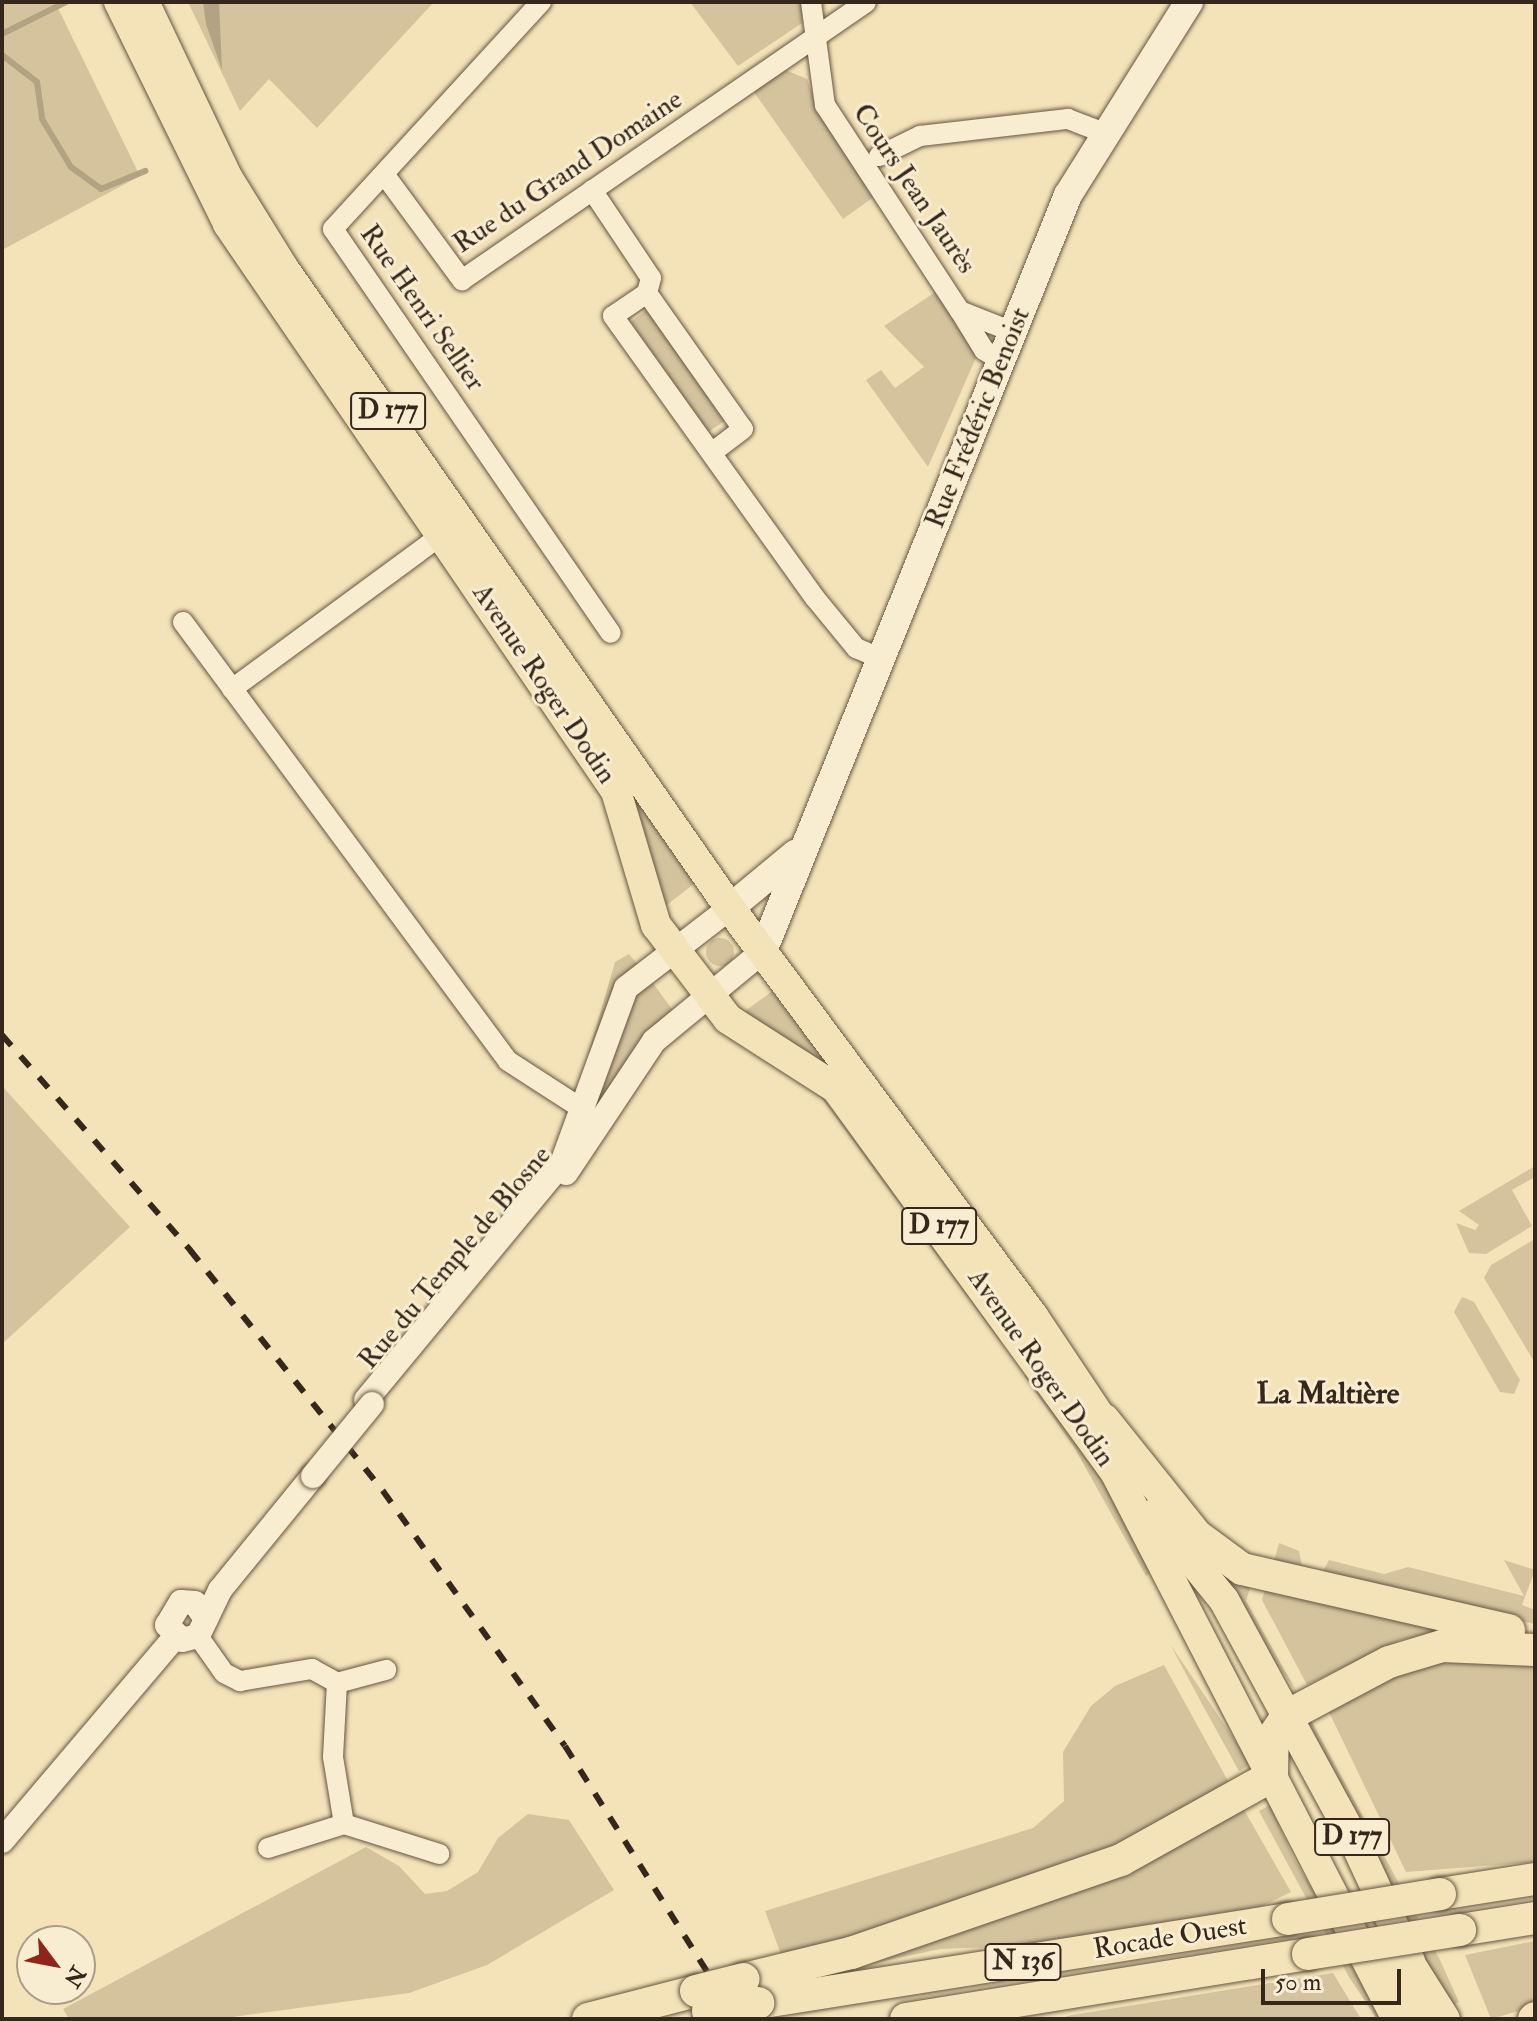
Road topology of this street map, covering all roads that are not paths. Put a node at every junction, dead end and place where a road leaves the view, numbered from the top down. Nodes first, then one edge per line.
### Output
1 (119, 2) edge
2 (144, 2) edge
3 (541, 2) edge
4 (811, 2) edge
5 (866, 2) edge
6 (1189, 2) edge
7 (814, 38) junction
8 (157, 57) junction
9 (1105, 133) junction
10 (879, 156) dead end
11 (384, 174) junction
12 (592, 190) junction
13 (647, 293) junction
14 (960, 311) junction
15 (1013, 332) junction
16 (1002, 361) junction
17 (714, 451) junction
18 (443, 534) junction
19 (183, 622) dead end
20 (611, 633) dead end
21 (880, 658) junction
22 (232, 689) junction
23 (798, 851) junction
24 (730, 908) junction
25 (675, 950) junction
26 (763, 951) junction
27 (709, 997) junction
28 (579, 1107) junction
29 (601, 1126) junction
30 (369, 1402) junction
31 (1104, 1420) junction
32 (311, 1473) junction
33 (188, 1601) junction
34 (1189, 1619) junction
35 (193, 1631) junction
36 (1535, 1637) edge
37 (1535, 1650) edge
38 (386, 1670) dead end
39 (337, 1683) junction
40 (1281, 1724) junction
41 (1283, 1771) junction
42 (344, 1824) junction
43 (2, 1841) edge
44 (268, 1848) dead end
45 (439, 1854) dead end
46 (1535, 1879) edge
47 (1535, 1918) edge
48 (1369, 1956) junction
49 (1410, 1961) junction
50 (751, 1991) junction
51 (702, 2001) junction
52 (588, 2019) edge
53 (663, 2019) edge
54 (906, 2019) edge
55 (1397, 2019) edge
56 (1422, 2019) edge
57 (1445, 2019) edge

1 - 8 main road, Avenue Roger Dodin
2 - 8 main road, Avenue Roger Dodin
3 - 11 street, Rue Henri Sellier
4 - 7 street, Cours Jean Jaurès
5 - 7 street, Rue du Grand Domaine
6 - 9 main road, Rue Frédéric Benoist
7 - 12 street, Rue du Grand Domaine
7 - 14 street, Cours Jean Jaurès
8 - 18 main road, Avenue Roger Dodin / D 177
8 - 24 main road, Avenue Roger Dodin / D 177
9 - 10 street
9 - 15 main road, Rue Frédéric Benoist
11 - 12 street, Rue du Grand Domaine
11 - 20 street, Rue Henri Sellier
12 - 13 street
13 - 17 street
13 - 17 street
14 - 15 street, Cours Jean Jaurès
14 - 16 street, Cours Jean Jaurès
15 - 16 main road, Rue Frédéric Benoist
16 - 21 main road, Rue Frédéric Benoist
17 - 21 street
18 - 22 street
18 - 25 main road, Avenue Roger Dodin / D 177
19 - 22 street
21 - 23 main road, Rue Frédéric Benoist
22 - 28 street
23 - 24 main road, Rue Frédéric Benoist
23 - 26 main road, Rue Frédéric Benoist
24 - 25 street, Rue du Temple de Blosne
24 - 26 main road, Avenue Roger Dodin / D 177
25 - 27 main road, Avenue Roger Dodin / D 177
25 - 28 street, Rue du Temple de Blosne
26 - 27 street, Rue du Temple de Blosne
26 - 31 main road, Avenue Roger Dodin / D 177
27 - 29 street, Rue du Temple de Blosne
27 - 34 main road, Avenue Roger Dodin / D 177
28 - 29 street
28 - 30 street, Rue du Temple de Blosne
29 - 30 street, Rue du Temple de Blosne
30 - 32 street, Rue du Temple de Blosne
31 - 36 highway
31 - 40 main road, Avenue Roger Dodin / D 177
32 - 33 street, Rue du Temple de Blosne
32 - 35 street, Rue du Temple de Blosne
33 - 35 street
33 - 35 street, Rue du Temple de Blosne
34 - 40 main road
34 - 41 main road, Avenue Roger Dodin / D 177
35 - 39 street
35 - 43 street, Rue du Temple de Blosne
37 - 40 highway
38 - 39 street
39 - 42 street
40 - 41 highway
40 - 49 main road, D 177
41 - 48 main road, D 177
41 - 49 main road
41 - 50 highway
42 - 44 street
42 - 45 street
46 - 50 highway, Rocade Ouest / N 136, bridge
47 - 54 highway, Rocade Ouest / N 136, bridge
48 - 55 main road, D 177
48 - 56 highway
49 - 57 main road, D 177
50 - 51 highway, Rocade Ouest / N 136, bridge
51 - 52 highway
51 - 53 highway, Rocade Ouest / N 136

